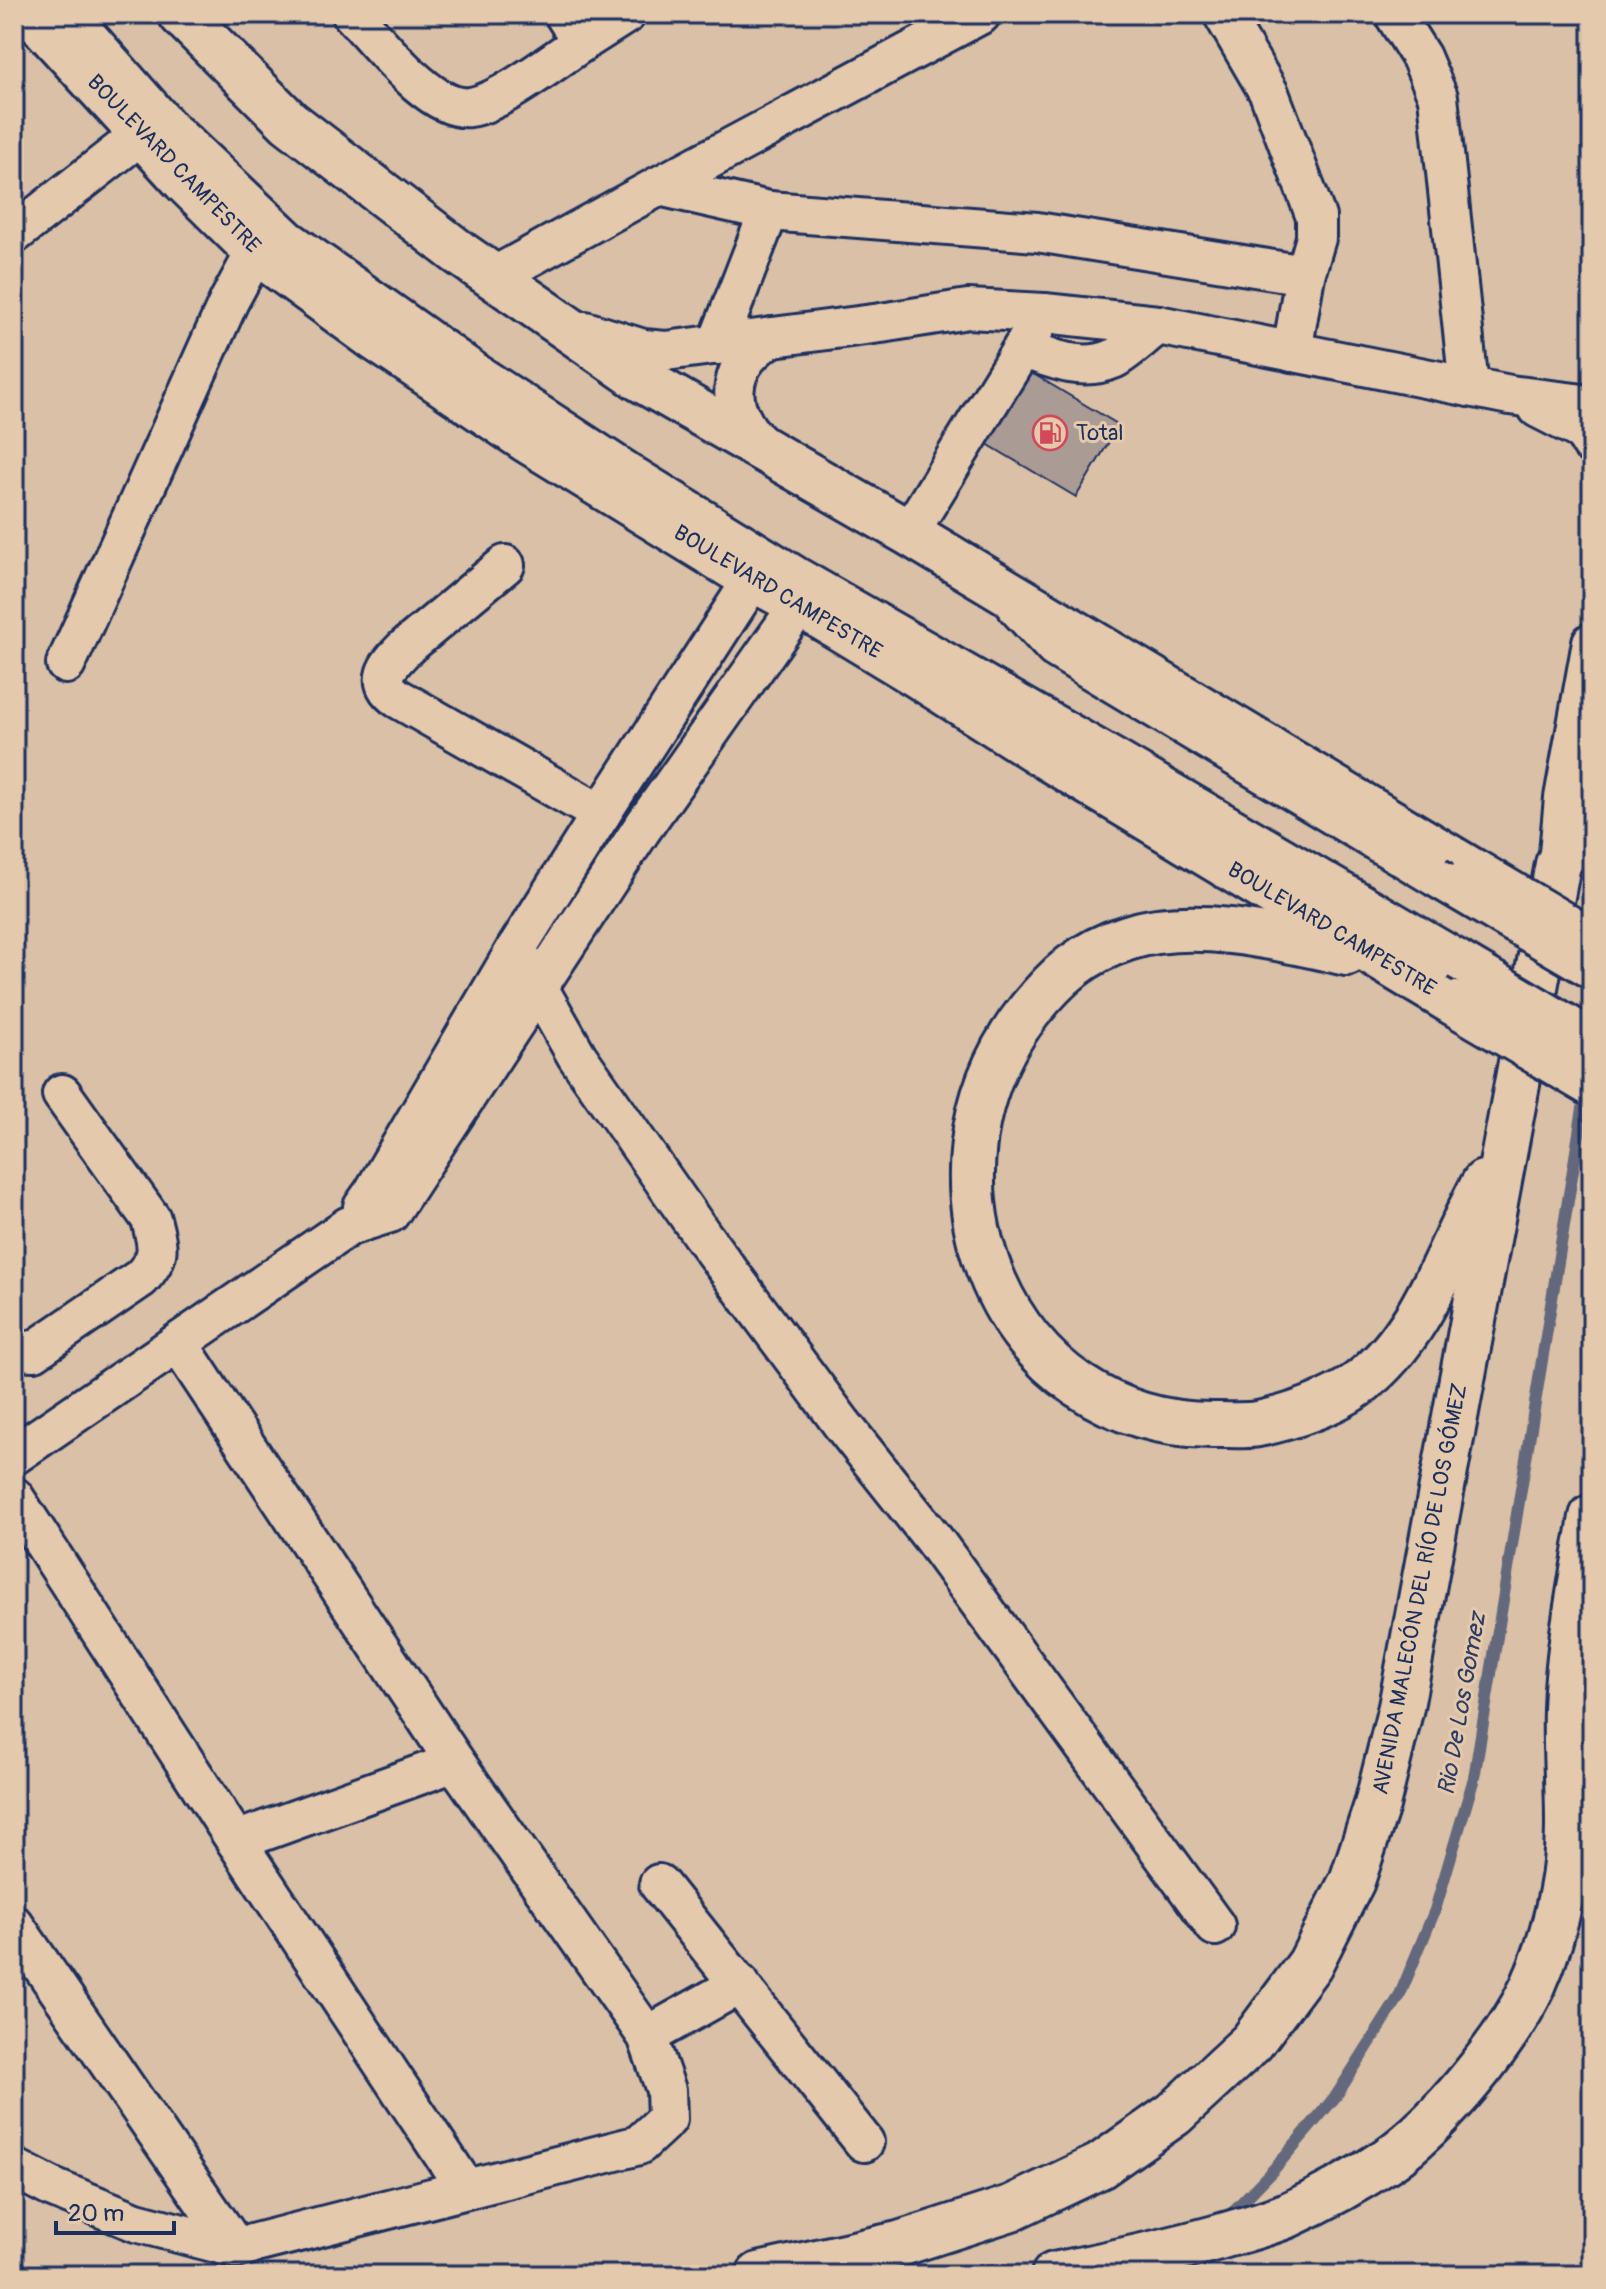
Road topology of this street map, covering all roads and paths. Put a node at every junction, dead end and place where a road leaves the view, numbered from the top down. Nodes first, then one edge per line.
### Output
1 (32, 14) edge
2 (68, 14) edge
3 (352, 14) edge
4 (626, 14) edge
5 (981, 14) edge
6 (1223, 14) edge
7 (1394, 14) edge
8 (186, 16) edge
9 (573, 28) edge
10 (143, 133) junction
11 (659, 186) junction
12 (769, 211) junction
13 (14, 234) edge
14 (256, 251) junction
15 (1305, 275) junction
16 (493, 277) junction
17 (1044, 313) junction
18 (554, 319) junction
19 (1158, 325) junction
20 (773, 337) junction
21 (717, 345) junction
22 (1023, 348) junction
23 (1292, 352) junction
24 (1469, 387) junction
25 (1590, 428) edge
26 (768, 451) junction
27 (909, 533) junction
28 (505, 565) dead end
29 (753, 579) junction
30 (800, 604) junction
31 (1592, 642) edge
32 (66, 664) dead end
33 (1592, 805) edge
34 (601, 814) junction
35 (1558, 864) junction
36 (1455, 874) junction
37 (1592, 942) edge
38 (516, 949) junction
39 (1384, 961) junction
40 (1592, 969) edge
41 (538, 988) junction
42 (1592, 1039) edge
43 (1592, 1084) edge
44 (454, 1086) junction
45 (62, 1094) dead end
46 (1505, 1146) junction
47 (178, 1343) junction
48 (14, 1350) edge
49 (14, 1455) edge
50 (14, 1497) edge
51 (1592, 1519) edge
52 (455, 1762) junction
53 (236, 1841) junction
54 (659, 1884) dead end
55 (14, 1925) edge
56 (1215, 1926) dead end
57 (740, 1984) junction
58 (647, 2036) junction
59 (864, 2142) dead end
60 (14, 2168) edge
61 (466, 2189) junction
62 (236, 2248) junction
63 (759, 2275) edge
64 (1054, 2275) edge

1 - 10 main road, BOULEVARD CAMPESTRE
2 - 42 street, bridge
3 - 9 street
4 - 9 street
5 - 11 street
6 - 15 street
7 - 24 street
8 - 16 main road
10 - 13 street
10 - 14 main road, BOULEVARD CAMPESTRE
11 - 12 street
11 - 16 street
12 - 15 street
12 - 21 street
14 - 29 main road, BOULEVARD CAMPESTRE
14 - 32 street
15 - 23 street
16 - 18 main road
17 - 19 street
17 - 20 street
17 - 22 street
18 - 21 street
18 - 26 main road
19 - 22 street
19 - 23 street
20 - 21 street
20 - 26 street
22 - 27 street
23 - 24 street
24 - 25 street
26 - 27 main road
27 - 36 main road
28 - 34 street
29 - 30 main road, BOULEVARD CAMPESTRE
29 - 34 street
30 - 39 main road, BOULEVARD CAMPESTRE
30 - 41 street
31 - 35 street
33 - 35 main road, AVENIDA MALECÓN DEL RÍO DE LOS GÓMEZ
34 - 38 street
35 - 46 main road, AVENIDA MALECÓN DEL RÍO DE LOS GÓMEZ
36 - 37 main road, bridge
36 - 40 street, bridge
38 - 41 street
38 - 44 street
39 - 43 main road, BOULEVARD CAMPESTRE, bridge
39 - 46 main road
41 - 44 street
41 - 56 street
44 - 47 street
45 - 48 street
46 - 63 main road, AVENIDA MALECÓN DEL RÍO DE LOS GÓMEZ
47 - 49 street
47 - 52 street
50 - 53 street
51 - 64 main road
52 - 53 street
52 - 58 street
53 - 61 street
54 - 57 street
55 - 62 street
57 - 58 street
57 - 59 street
58 - 61 street
60 - 62 street
61 - 62 street

